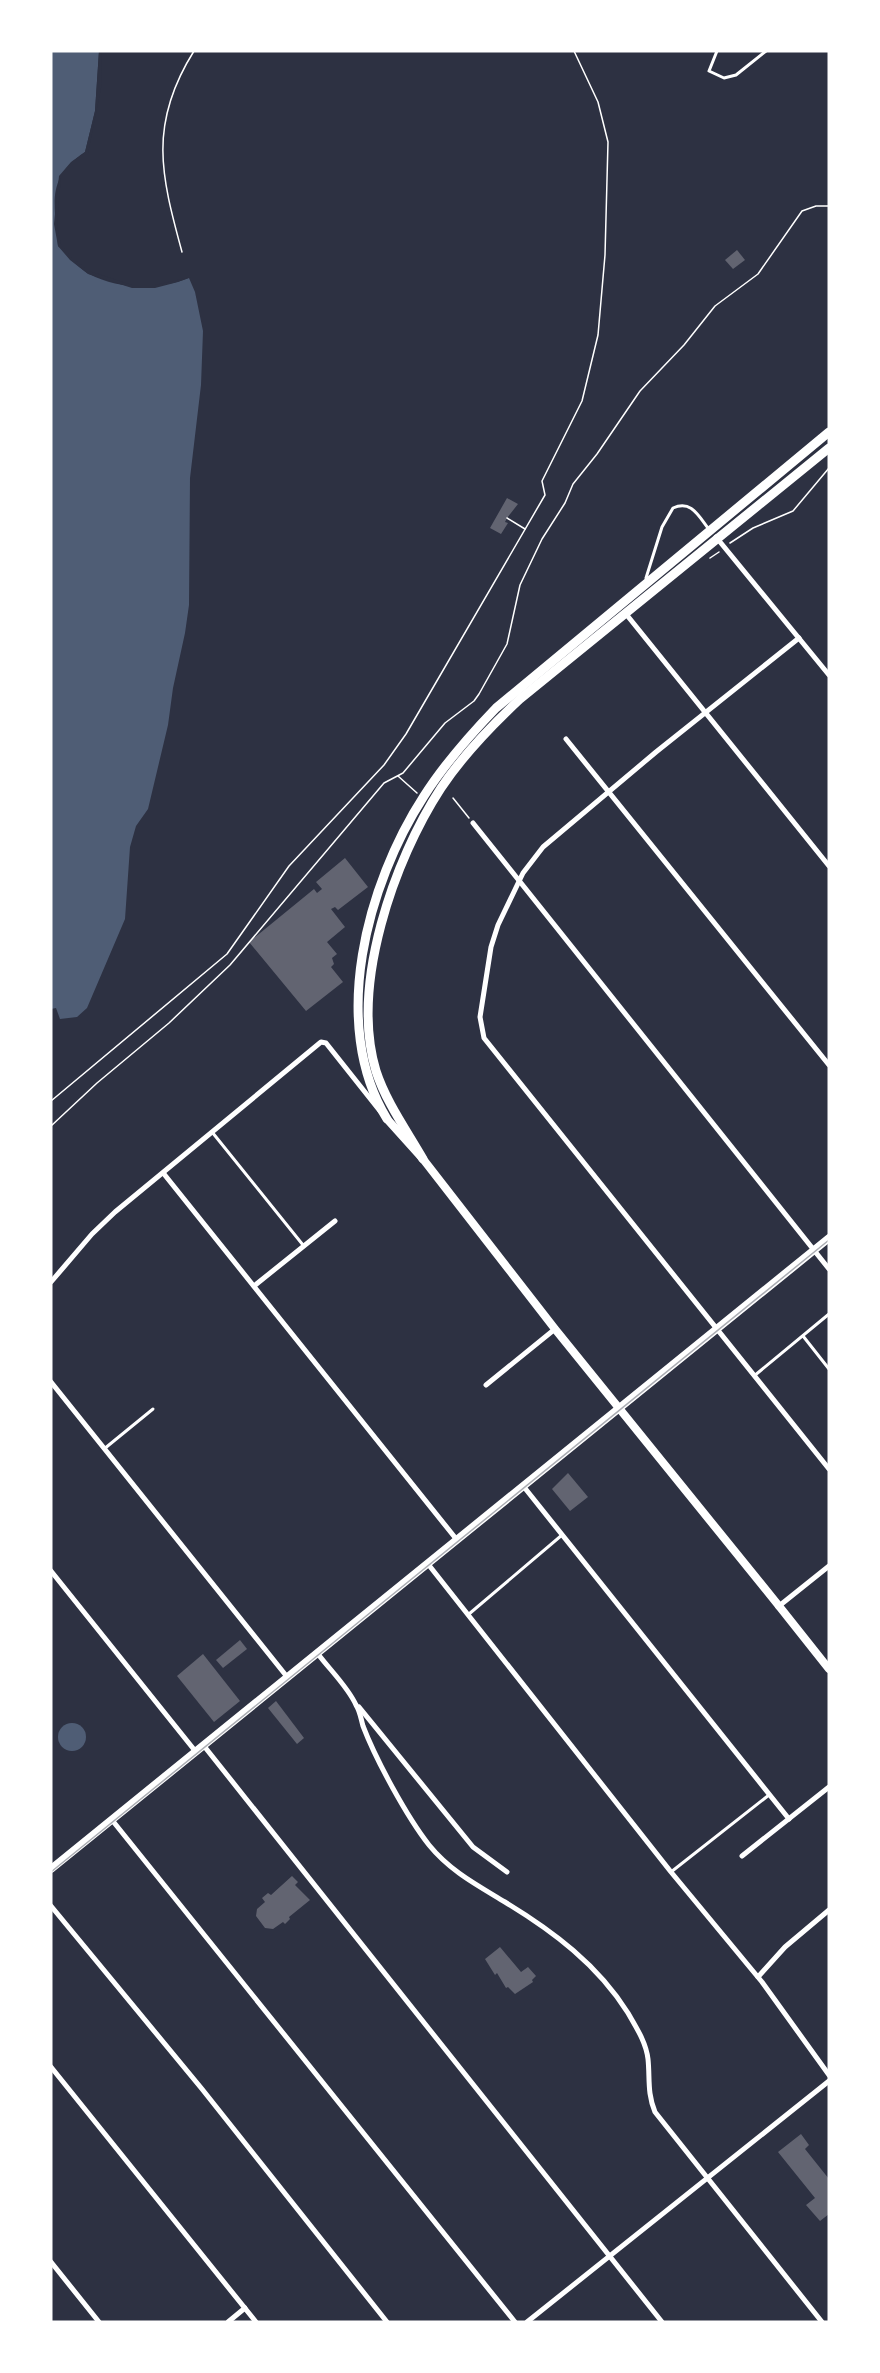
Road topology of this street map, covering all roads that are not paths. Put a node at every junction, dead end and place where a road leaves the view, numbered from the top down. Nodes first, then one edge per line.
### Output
1 (717, 51) edge
2 (765, 51) edge
3 (829, 432) edge
4 (829, 448) edge
5 (709, 529) junction
6 (717, 539) junction
7 (643, 585) junction
8 (626, 614) junction
9 (799, 638) junction
10 (829, 675) edge
11 (706, 714) junction
12 (566, 739) dead end
13 (609, 793) junction
14 (473, 823) dead end
15 (829, 866) edge
16 (520, 883) junction
17 (829, 1065) edge
18 (387, 1119) junction
19 (212, 1132) junction
20 (423, 1159) junction
21 (164, 1174) junction
22 (335, 1221) dead end
23 (829, 1238) edge
24 (303, 1246) junction
25 (814, 1250) junction
26 (829, 1269) edge
27 (51, 1282) edge
28 (254, 1286) junction
29 (829, 1314) edge
30 (555, 1329) junction
31 (716, 1329) junction
32 (803, 1336) junction
33 (829, 1369) edge
34 (754, 1376) junction
35 (51, 1382) edge
36 (486, 1385) dead end
37 (620, 1408) junction
38 (153, 1409) dead end
39 (104, 1449) junction
40 (829, 1469) edge
41 (524, 1487) junction
42 (562, 1535) junction
43 (458, 1540) junction
44 (428, 1564) junction
45 (829, 1566) edge
46 (51, 1571) edge
47 (779, 1606) junction
48 (467, 1616) junction
49 (318, 1654) junction
50 (829, 1669) edge
51 (288, 1678) junction
52 (356, 1703) junction
53 (204, 1746) junction
54 (196, 1752) junction
55 (829, 1787) edge
56 (770, 1794) junction
57 (789, 1819) junction
58 (112, 1820) junction
59 (742, 1856) dead end
60 (51, 1869) edge
61 (507, 1872) dead end
62 (671, 1872) junction
63 (51, 1906) edge
64 (829, 1910) edge
65 (758, 1977) junction
66 (51, 2067) edge
67 (829, 2075) edge
68 (829, 2081) edge
69 (706, 2178) junction
70 (610, 2257) junction
71 (51, 2262) edge
72 (245, 2308) junction
73 (99, 2322) edge
74 (228, 2322) edge
75 (256, 2322) edge
76 (387, 2322) edge
77 (515, 2322) edge
78 (527, 2322) edge
79 (662, 2322) edge
80 (822, 2322) edge

1 - 2 lane
3 - 5 highway
4 - 6 highway
5 - 6 street
5 - 7 highway
5 - 7 lane
6 - 8 highway
6 - 9 street
7 - 18 highway
8 - 11 street
8 - 20 highway
9 - 10 street
9 - 11 street
11 - 13 street
11 - 15 street
12 - 13 street
13 - 16 street
13 - 17 street
14 - 16 street
16 - 25 street
16 - 31 street
18 - 19 street
18 - 20 main road
19 - 21 street
19 - 24 lane
20 - 30 main road
21 - 27 street
21 - 28 street
22 - 24 street
23 - 25 main road
24 - 28 street
25 - 26 street
25 - 31 main road
28 - 43 street
29 - 32 lane
30 - 36 street
30 - 37 main road
31 - 34 street
31 - 37 main road
32 - 33 lane
32 - 34 lane
34 - 40 street
35 - 39 street
37 - 41 main road
37 - 47 main road
38 - 39 lane
39 - 51 street
41 - 42 street
41 - 43 main road
42 - 48 lane
42 - 56 street
43 - 44 main road
44 - 48 street
44 - 49 main road
45 - 47 street
46 - 54 street
47 - 50 main road
48 - 62 street
49 - 51 main road
49 - 52 street
51 - 53 main road
52 - 61 street
52 - 69 street
53 - 54 main road
53 - 70 street
54 - 58 main road
55 - 57 street
56 - 57 street
56 - 62 lane
57 - 59 street
58 - 60 main road
58 - 77 street
62 - 65 street
63 - 76 street
64 - 65 street
65 - 67 street
66 - 72 street
68 - 69 street
69 - 70 street
69 - 80 street
70 - 78 street
70 - 79 street
71 - 73 street
72 - 74 street
72 - 75 street

